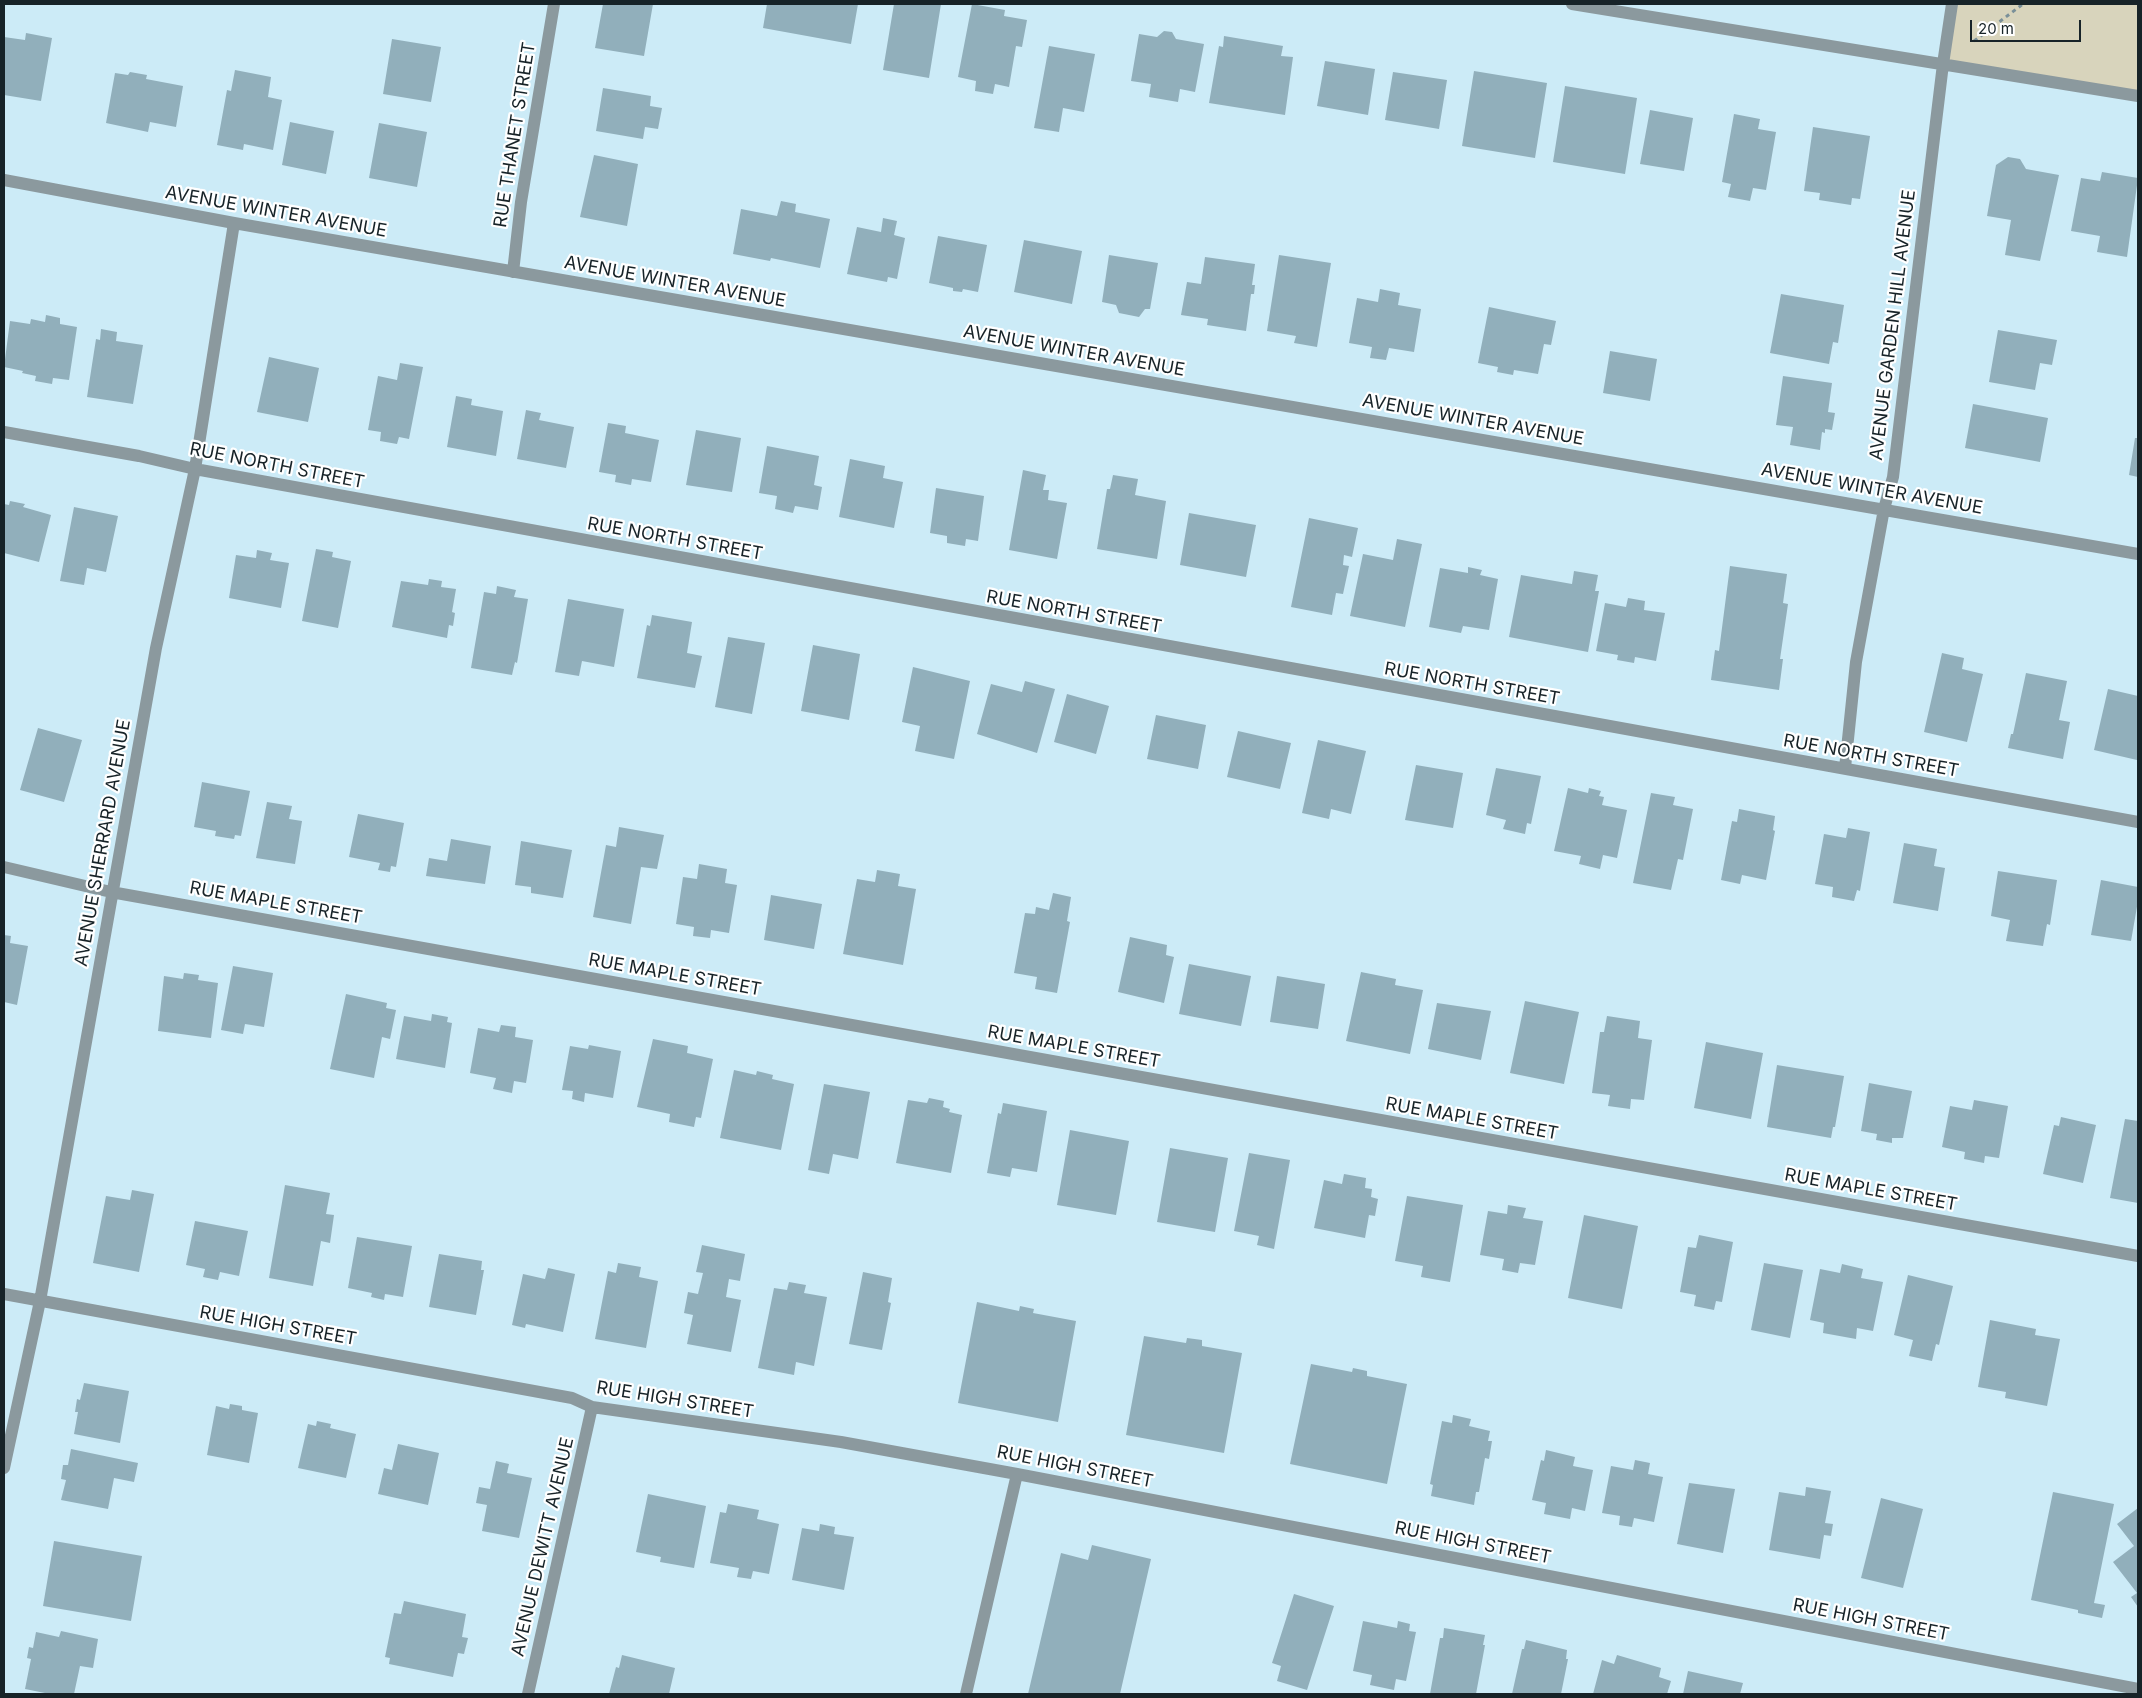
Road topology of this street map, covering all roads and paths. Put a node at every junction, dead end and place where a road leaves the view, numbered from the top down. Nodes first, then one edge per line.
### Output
1 (554, 4) edge
2 (1572, 4) edge
3 (1952, 4) edge
4 (2023, 4) edge
5 (1943, 64) junction
6 (2138, 96) edge
7 (4, 180) edge
8 (234, 224) junction
9 (513, 272) junction
10 (4, 432) edge
11 (195, 469) junction
12 (1884, 509) junction
13 (2138, 554) edge
14 (1845, 768) junction
15 (2138, 822) edge
16 (4, 867) edge
17 (111, 892) junction
18 (2138, 1256) edge
19 (4, 1294) edge
20 (40, 1301) junction
21 (592, 1407) junction
22 (4, 1468) edge
23 (1016, 1474) junction
24 (2138, 1689) edge
25 (528, 1694) edge
26 (966, 1694) edge

1 - 9 street, RUE THANET STREET
2 - 5 street
3 - 5 street, AVENUE GARDEN HILL AVENUE
4 - 5 path
5 - 6 street
5 - 12 street, AVENUE GARDEN HILL AVENUE
7 - 8 street, AVENUE WINTER AVENUE
8 - 9 street, AVENUE WINTER AVENUE
8 - 11 street, AVENUE SHERRARD AVENUE
9 - 12 street, AVENUE WINTER AVENUE
10 - 11 street, RUE NORTH STREET
11 - 14 street, RUE NORTH STREET
11 - 17 street, AVENUE SHERRARD AVENUE
12 - 13 street, AVENUE WINTER AVENUE
12 - 14 street, AVENUE GARDEN HILL AVENUE
14 - 15 street, RUE NORTH STREET
16 - 17 street, RUE MAPLE STREET
17 - 18 street, RUE MAPLE STREET
17 - 20 street, AVENUE SHERRARD AVENUE
19 - 20 street, RUE HIGH STREET
20 - 21 street, RUE HIGH STREET
20 - 22 street, AVENUE SHERRARD AVENUE
21 - 23 street, RUE HIGH STREET
21 - 25 street, AVENUE DEWITT AVENUE
23 - 24 street, RUE HIGH STREET
23 - 26 street

